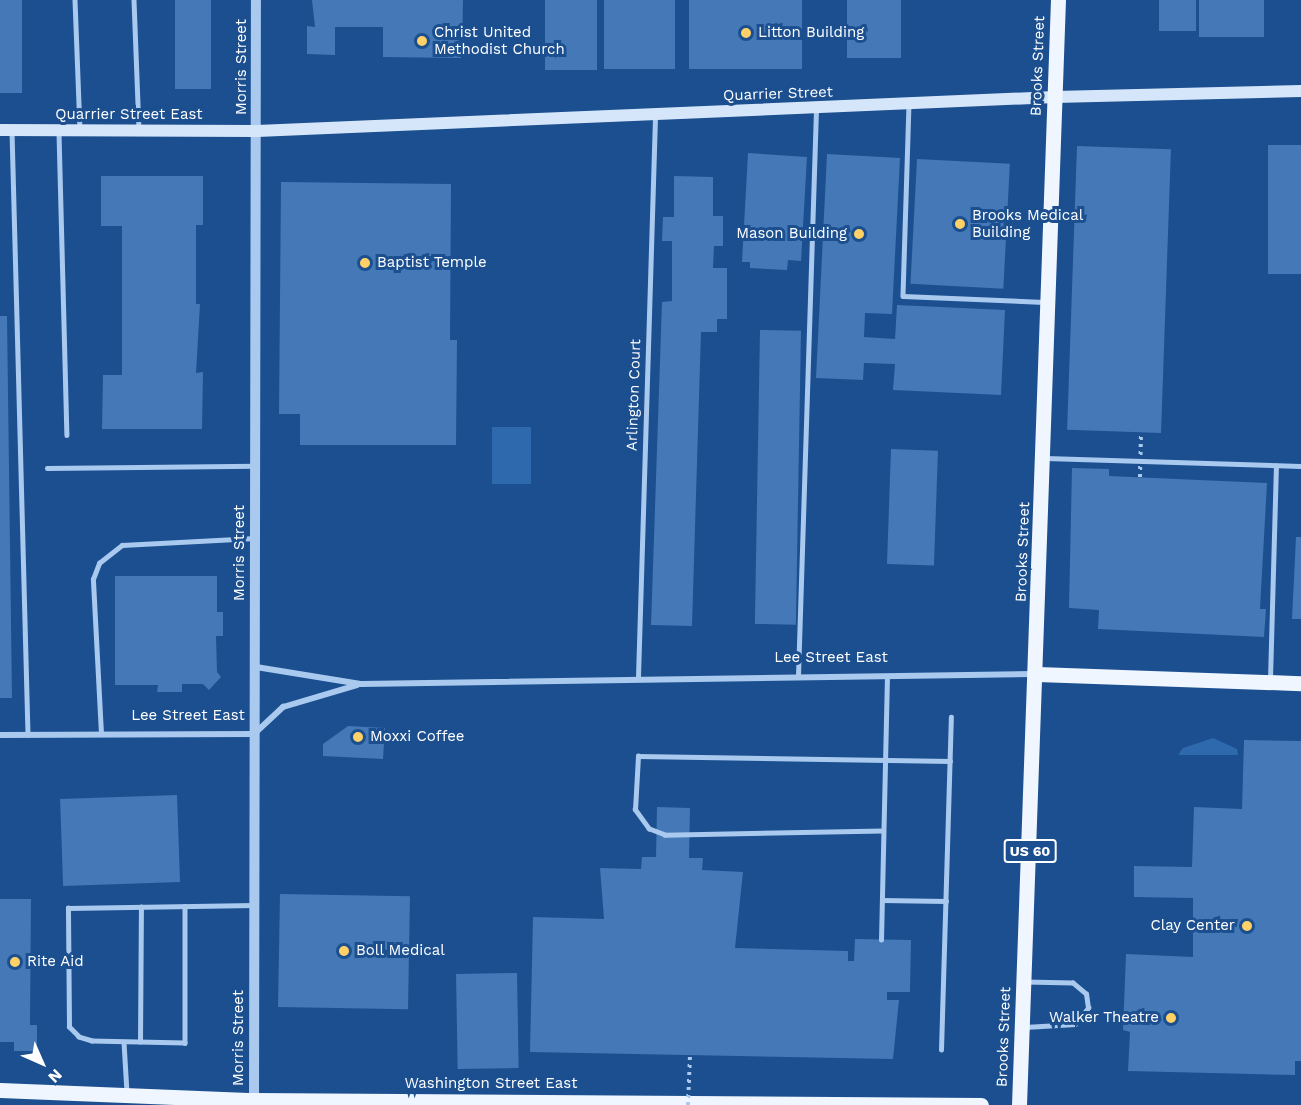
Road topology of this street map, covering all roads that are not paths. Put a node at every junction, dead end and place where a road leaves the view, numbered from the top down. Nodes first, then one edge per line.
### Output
1 (75, 0) edge
2 (134, 0) edge
3 (256, 0) edge
4 (1058, 0) edge
5 (1301, 91) edge
6 (1055, 96) junction
7 (909, 104) junction
8 (816, 107) junction
9 (655, 114) junction
10 (6, 130) edge
11 (59, 130) junction
12 (80, 130) junction
13 (139, 130) junction
14 (257, 131) junction
15 (1049, 302) junction
16 (67, 435) dead end
17 (1044, 458) junction
18 (255, 465) junction
19 (1276, 466) junction
20 (1301, 466) edge
21 (47, 468) dead end
22 (255, 538) junction
23 (256, 667) junction
24 (1037, 674) junction
25 (798, 676) junction
26 (887, 676) junction
27 (638, 677) junction
28 (1270, 682) junction
29 (1301, 683) edge
30 (361, 684) junction
31 (951, 717) dead end
32 (100, 734) junction
33 (254, 734) junction
34 (0, 735) edge
35 (28, 735) junction
36 (885, 761) junction
37 (950, 761) junction
38 (883, 831) junction
39 (882, 900) junction
40 (946, 901) junction
41 (254, 905) junction
42 (185, 906) junction
43 (141, 907) junction
44 (881, 940) dead end
45 (1024, 982) junction
46 (1022, 1027) junction
47 (124, 1042) junction
48 (140, 1042) junction
49 (941, 1050) dead end
50 (0, 1090) edge
51 (127, 1095) junction
52 (254, 1102) edge
53 (981, 1105) edge
54 (1019, 1105) edge

1 - 12 lane
2 - 13 lane
3 - 14 street, Morris Street
4 - 6 main road, Brooks Street
5 - 6 main road, Quarrier Street
6 - 7 main road, Quarrier Street
6 - 15 main road, Brooks Street
7 - 8 main road, Quarrier Street
7 - 15 lane
8 - 9 main road, Quarrier Street
8 - 25 lane
9 - 14 main road, Quarrier Street
9 - 27 lane, Arlington Court
10 - 11 main road, Quarrier Street East
10 - 35 lane
11 - 12 main road, Quarrier Street East
11 - 16 lane
12 - 13 main road, Quarrier Street East
13 - 14 main road, Quarrier Street East
14 - 18 street, Morris Street
15 - 17 main road, Brooks Street
17 - 19 lane
17 - 24 main road, Brooks Street
18 - 21 lane
18 - 22 street, Morris Street
19 - 20 lane
19 - 28 lane
22 - 23 street, Morris Street
22 - 32 lane
23 - 30 street, Lee Street East
23 - 33 street, Morris Street
24 - 26 street, Lee Street East
24 - 28 main road, Lee Street East
24 - 45 main road, Brooks Street / US 60
25 - 26 street, Lee Street East
25 - 27 street, Lee Street East
26 - 36 lane
27 - 30 street, Lee Street East
28 - 29 main road, Lee Street East
30 - 33 street, Lee Street East
31 - 37 lane
32 - 33 street, Lee Street East
32 - 35 street, Lee Street East
33 - 41 street, Morris Street
34 - 35 street, Lee Street East
36 - 37 lane
36 - 38 lane
36 - 38 lane
37 - 40 lane
38 - 39 lane
39 - 40 lane
39 - 44 lane
40 - 49 lane
41 - 42 lane
41 - 52 street, Morris Street
42 - 43 lane
42 - 48 lane
43 - 47 lane
43 - 48 lane
45 - 46 main road, Brooks Street / US 60
45 - 46 lane
46 - 54 main road, Brooks Street / US 60
47 - 48 lane
47 - 51 lane
50 - 51 main road, Washington Street East
51 - 52 main road, Washington Street East
52 - 53 main road, Washington Street East

